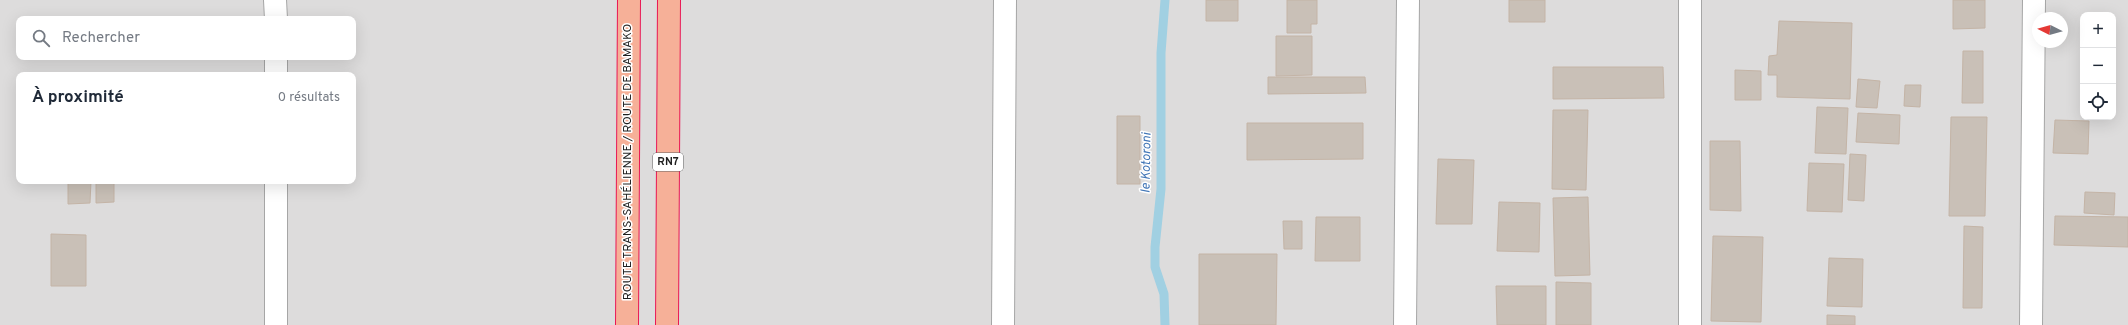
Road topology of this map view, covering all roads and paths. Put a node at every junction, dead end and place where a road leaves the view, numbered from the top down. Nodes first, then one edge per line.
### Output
1 (276, 0) edge
2 (629, 0) edge
3 (669, 0) edge
4 (1005, 0) edge
5 (1408, 0) edge
6 (1690, 0) edge
7 (2034, 0) edge
8 (276, 16) edge
9 (276, 60) edge
10 (276, 72) edge
11 (276, 184) edge
12 (276, 325) edge
13 (627, 325) edge
14 (667, 325) edge
15 (1003, 325) edge
16 (1405, 325) edge
17 (1690, 325) edge
18 (2032, 325) edge

1 - 8 street
2 - 13 highway, ROUTE TRANS-SAHÉLIENNE / ROUTE DE BAMAKO
3 - 14 highway, RN7
4 - 15 street
5 - 16 street
6 - 17 street
7 - 18 street
9 - 10 street
11 - 12 street

